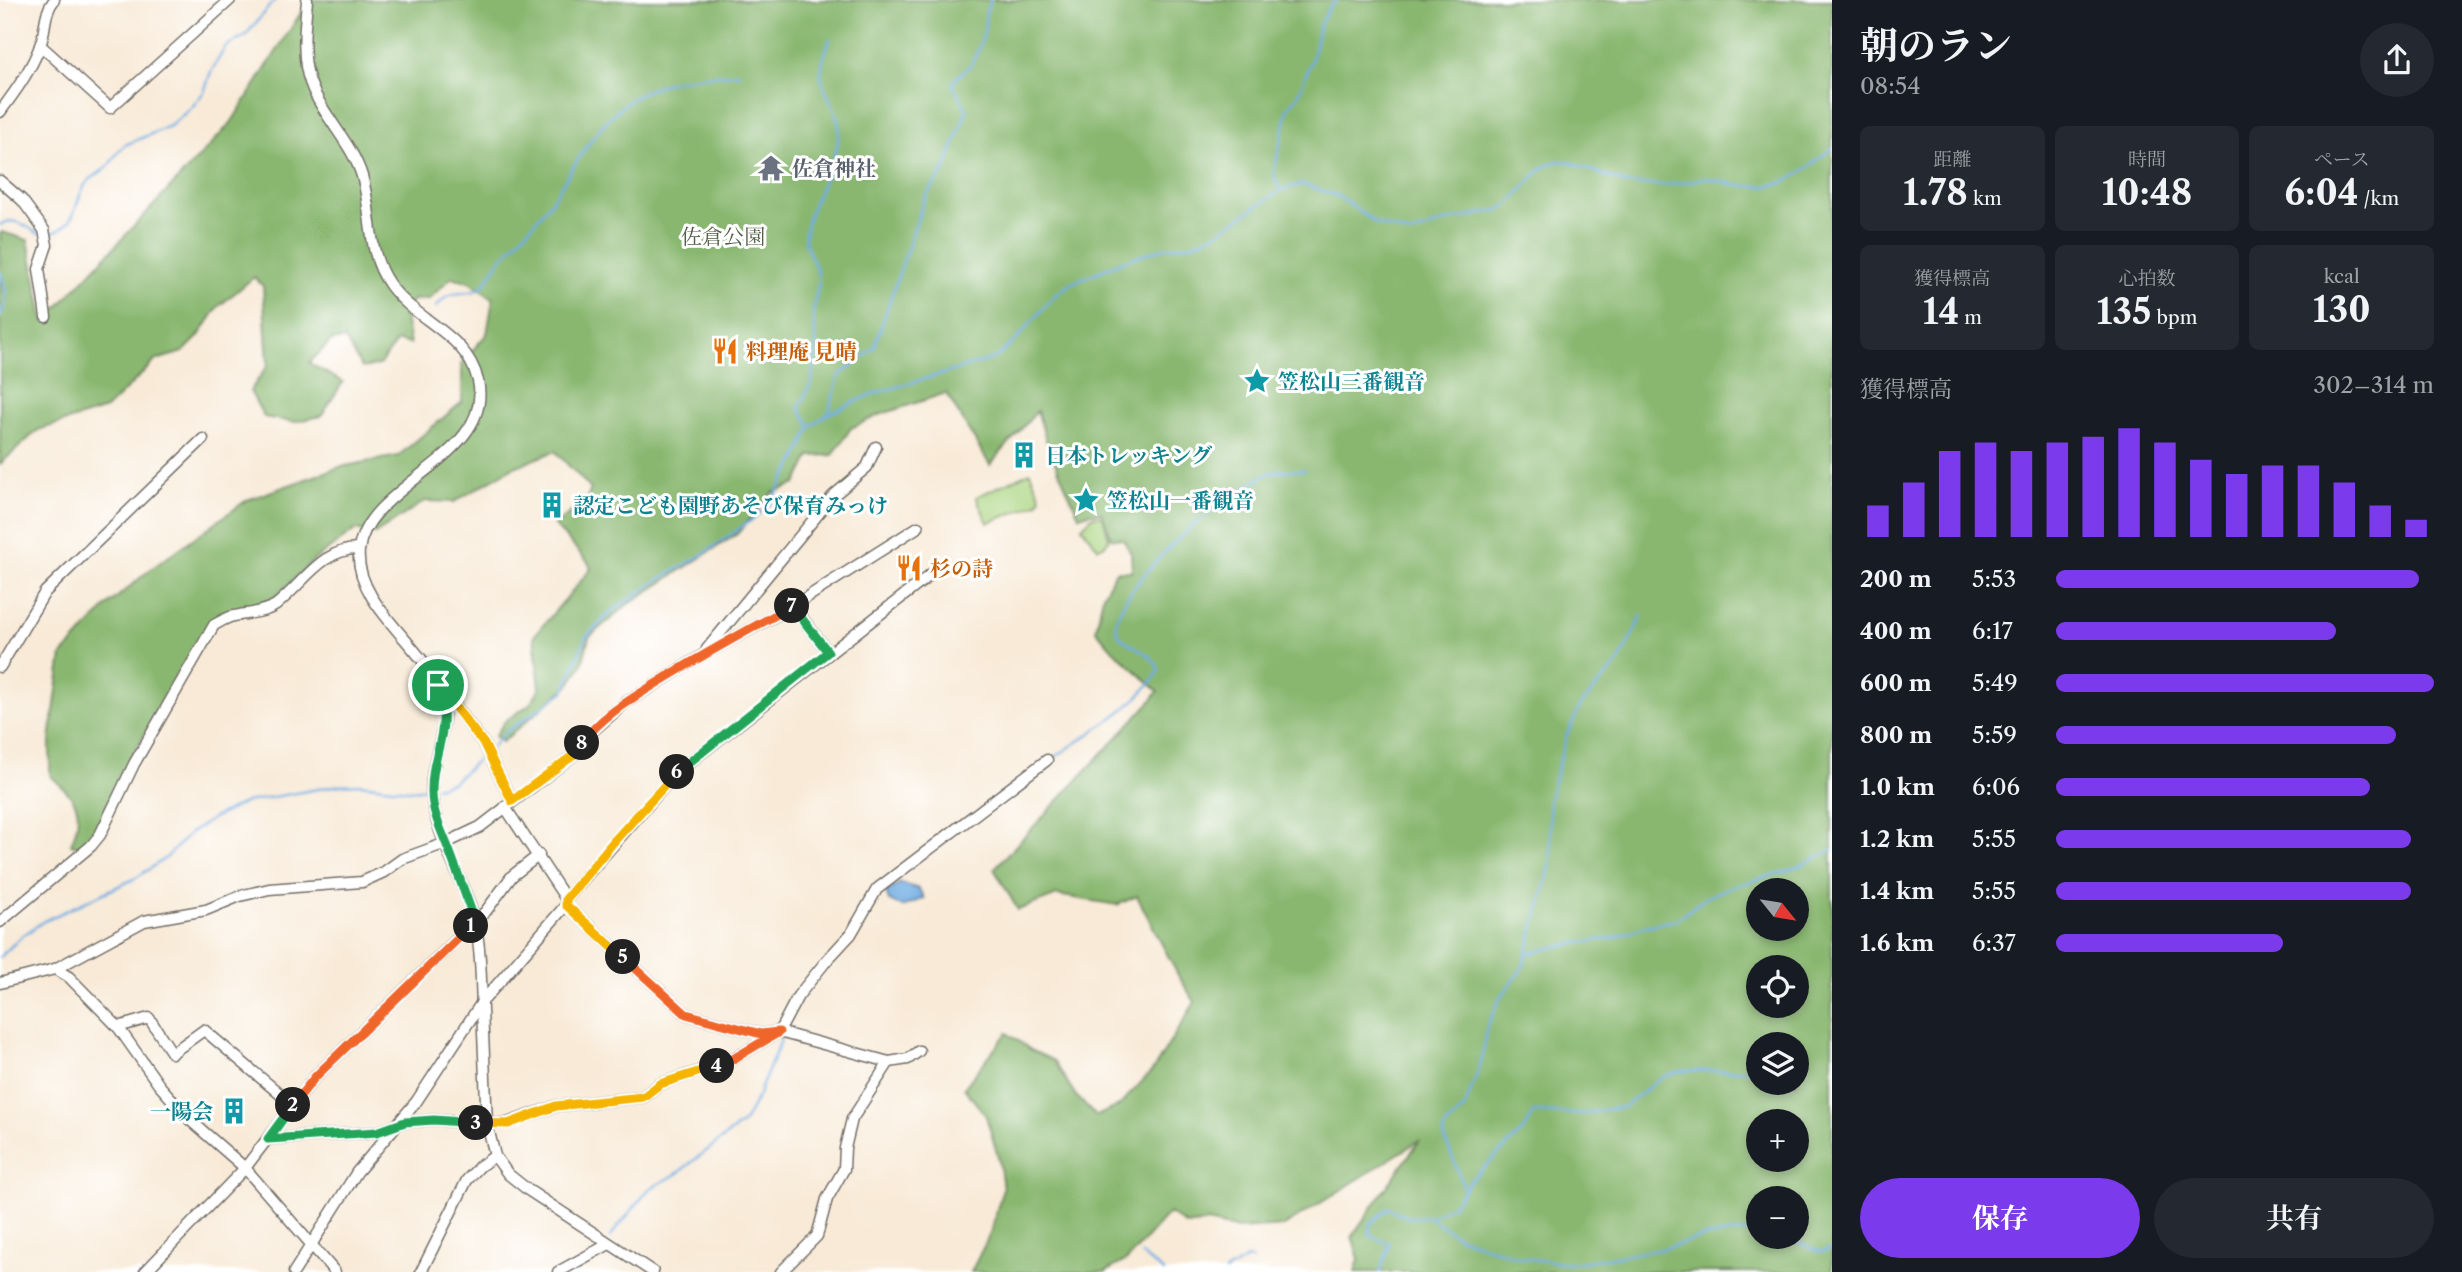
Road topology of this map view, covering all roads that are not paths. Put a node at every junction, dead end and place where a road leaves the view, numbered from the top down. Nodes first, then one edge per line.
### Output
1 (54, 0) edge
2 (230, 0) edge
3 (307, 0) edge
4 (40, 45) junction
5 (0, 112) edge
6 (0, 181) edge
7 (46, 317) dead end
8 (203, 439) dead end
9 (876, 447) dead end
10 (918, 527) dead end
11 (359, 549) junction
12 (943, 565) dead end
13 (793, 606) junction
14 (828, 652) junction
15 (702, 654) junction
16 (0, 667) edge
17 (438, 685) junction
18 (1046, 760) dead end
19 (509, 804) junction
20 (446, 843) junction
21 (539, 855) junction
22 (566, 902) junction
23 (0, 922) edge
24 (475, 922) junction
25 (55, 969) junction
26 (0, 983) edge
27 (482, 1002) junction
28 (118, 1027) junction
29 (779, 1032) junction
30 (919, 1051) dead end
31 (889, 1062) junction
32 (293, 1105) junction
33 (487, 1124) junction
34 (392, 1129) junction
35 (268, 1139) junction
36 (495, 1156) junction
37 (245, 1168) junction
38 (609, 1244) junction
39 (311, 1246) junction
40 (145, 1272) edge
41 (294, 1272) edge
42 (335, 1272) edge
43 (421, 1272) edge
44 (558, 1272) edge
45 (653, 1272) edge
46 (781, 1272) edge

1 - 4 street
2 - 4 street
3 - 11 street
4 - 5 street
6 - 7 street
8 - 16 street
9 - 15 street
10 - 13 street
11 - 17 street
11 - 23 street
12 - 14 street
13 - 14 street
13 - 15 street
14 - 22 street
15 - 19 street
17 - 19 street
17 - 20 street
18 - 29 street
19 - 20 street
19 - 21 street
20 - 24 street
20 - 25 street
21 - 22 street
21 - 24 street
22 - 27 street
22 - 29 street
24 - 27 street
24 - 32 street
25 - 26 street
25 - 28 street
27 - 33 street
27 - 34 street
28 - 32 street
28 - 37 street
29 - 31 street
29 - 33 street
30 - 31 street
31 - 46 street
32 - 35 street
33 - 34 street
33 - 36 street
34 - 35 street
34 - 39 street
35 - 37 street
36 - 38 street
36 - 43 street
37 - 39 street
37 - 40 street
38 - 44 street
38 - 45 street
39 - 41 street
39 - 42 street

